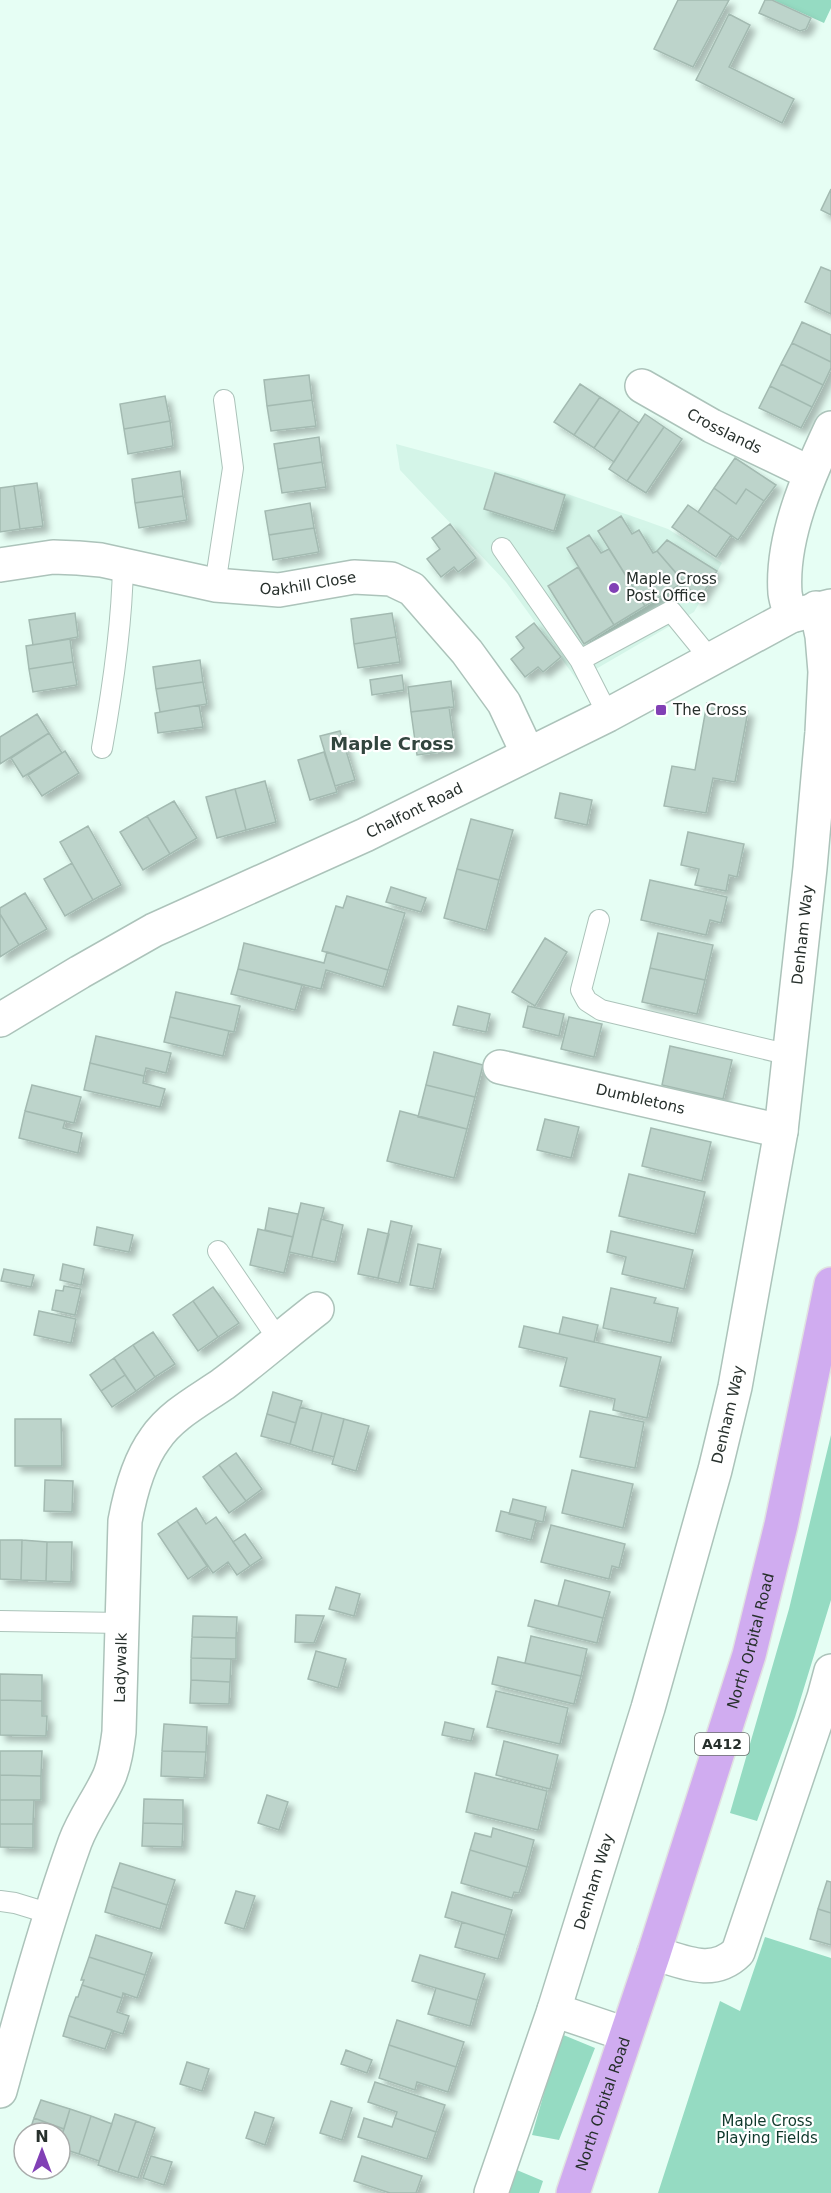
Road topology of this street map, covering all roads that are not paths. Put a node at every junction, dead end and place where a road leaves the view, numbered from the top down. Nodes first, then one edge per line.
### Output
1 (642, 386) dead end
2 (224, 400) dead end
3 (831, 428) edge
4 (810, 473) junction
5 (502, 548) dead end
6 (0, 565) edge
7 (123, 565) junction
8 (215, 585) junction
9 (813, 610) edge
10 (580, 660) junction
11 (711, 660) junction
12 (608, 715) junction
13 (102, 748) dead end
14 (528, 754) junction
15 (599, 920) dead end
16 (0, 1020) edge
17 (790, 1055) junction
18 (500, 1067) dead end
19 (781, 1131) junction
20 (218, 1251) dead end
21 (831, 1284) edge
22 (317, 1309) dead end
23 (278, 1339) junction
24 (0, 1621) edge
25 (122, 1623) junction
26 (831, 1671) edge
27 (0, 1901) edge
28 (51, 1914) junction
29 (654, 1953) junction
30 (554, 2010) junction
31 (625, 2034) junction
32 (0, 2091) edge
33 (491, 2193) edge
34 (573, 2193) edge

1 - 4 street, Crosslands
2 - 8 lane
3 - 4 street, Denham Way
4 - 9 street, Denham Way
5 - 10 lane
6 - 7 street, Oakhill Close
7 - 8 street, Oakhill Close
7 - 13 lane
8 - 14 street, Oakhill Close
9 - 11 street, Chalfont Road
9 - 17 street, Denham Way
10 - 11 lane
10 - 12 lane
11 - 12 street, Chalfont Road
12 - 14 street, Chalfont Road
14 - 16 street, Chalfont Road
15 - 17 lane
17 - 19 street, Denham Way
18 - 19 street, Dumbletons
19 - 30 street, Denham Way
20 - 23 lane
21 - 29 main road, North Orbital Road / A412
22 - 23 street, Ladywalk
23 - 25 street, Ladywalk
24 - 25 lane
25 - 28 street, Ladywalk
26 - 29 street
27 - 28 lane
28 - 32 street, Ladywalk
29 - 31 main road, North Orbital Road / A412
30 - 31 street
30 - 33 street, Denham Way
31 - 34 main road, North Orbital Road / A412

